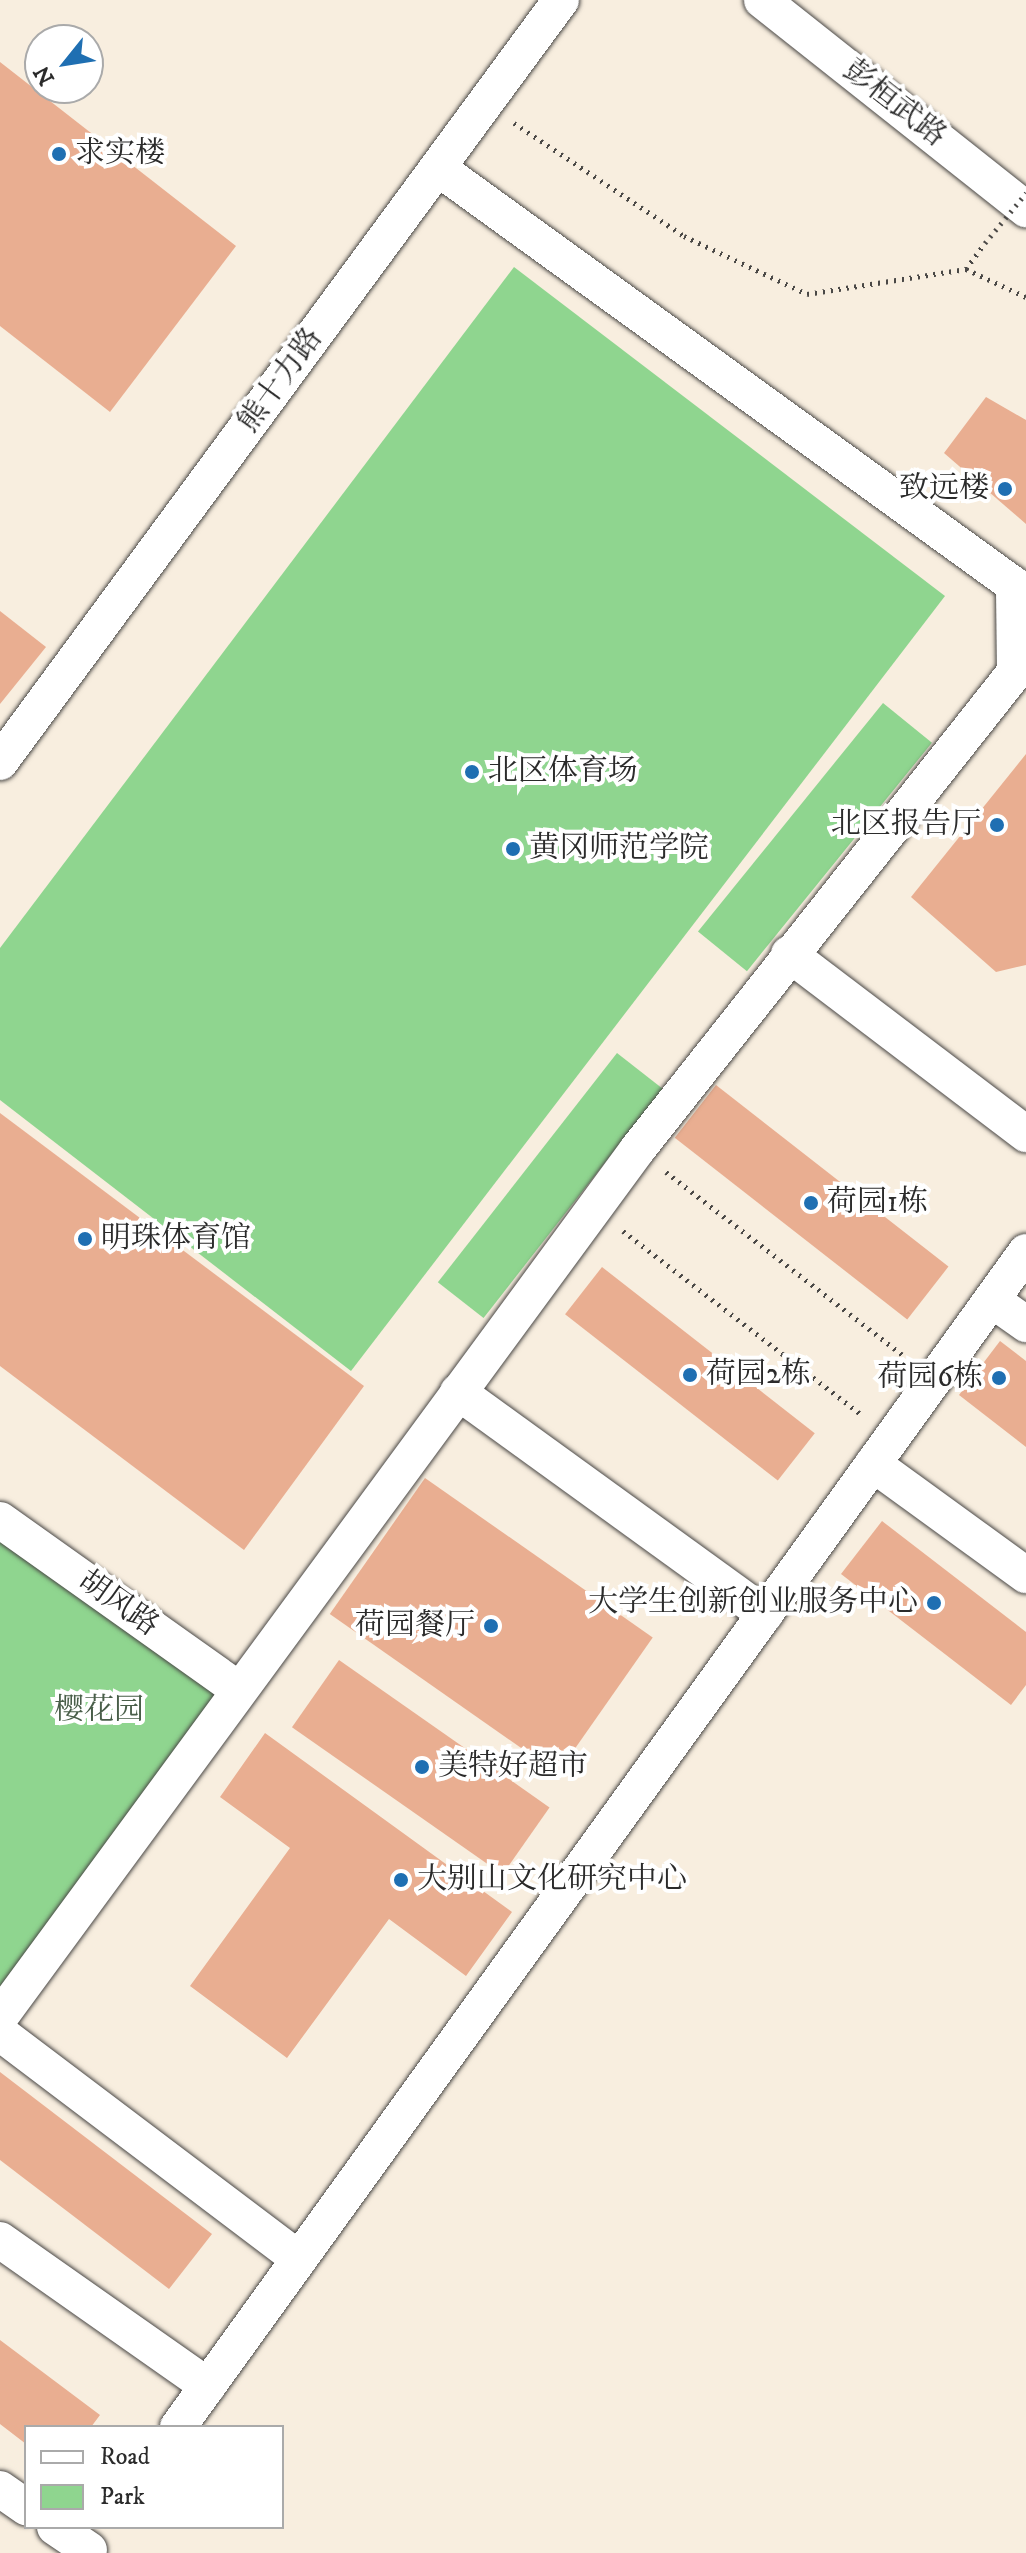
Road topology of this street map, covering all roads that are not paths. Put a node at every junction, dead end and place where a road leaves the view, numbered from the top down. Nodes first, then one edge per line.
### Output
1 (561, 0) edge
2 (762, 0) edge
3 (438, 168) junction
4 (1026, 209) edge
5 (0, 762) edge
6 (789, 954) junction
7 (1026, 1134) edge
8 (1026, 1252) edge
9 (992, 1300) junction
10 (1026, 1324) edge
11 (458, 1392) junction
12 (882, 1451) junction
13 (0, 1520) edge
14 (1026, 1575) edge
15 (765, 1614) junction
16 (236, 1688) junction
17 (0, 2017) edge
18 (0, 2033) edge
19 (0, 2240) edge
20 (299, 2259) junction
21 (208, 2386) junction
22 (179, 2425) edge
23 (0, 2489) edge
24 (24, 2506) edge
25 (60, 2529) edge
26 (94, 2543) edge

1 - 3 street, 熊十力路
2 - 4 street, 彭桓武路
3 - 5 street, 熊十力路
3 - 6 street
6 - 7 street
6 - 11 street
8 - 9 street
9 - 10 street
9 - 12 street
11 - 15 street
11 - 16 street
12 - 14 street
12 - 15 street
13 - 16 street, 胡风路
15 - 20 street
16 - 17 street
18 - 20 street
19 - 21 street
20 - 21 street
21 - 22 street
23 - 24 street
25 - 26 street

